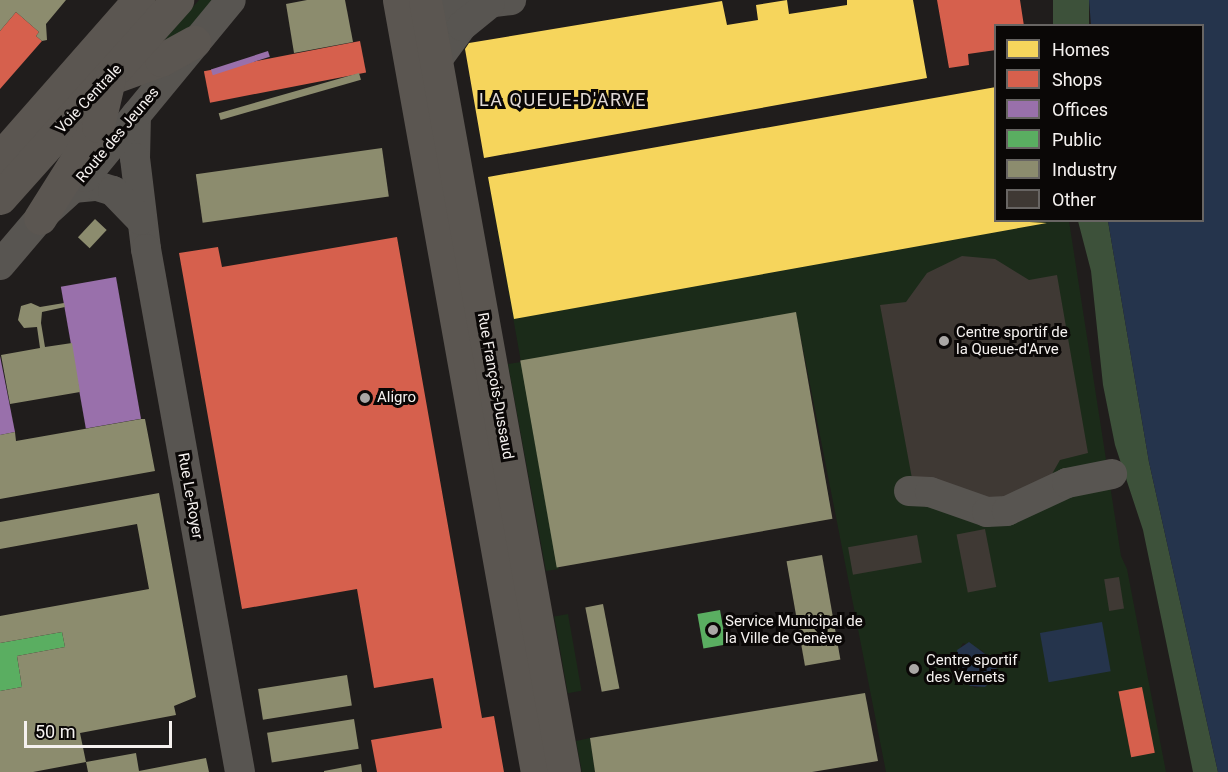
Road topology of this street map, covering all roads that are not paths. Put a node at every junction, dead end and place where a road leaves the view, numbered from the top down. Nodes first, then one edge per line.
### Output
1 (139, 0) edge
2 (177, 0) edge
3 (231, 0) edge
4 (501, 2) edge
5 (413, 6) edge
6 (111, 32) junction
7 (194, 42) junction
8 (437, 60) junction
9 (109, 79) junction
10 (136, 115) junction
11 (0, 127) edge
12 (7, 166) edge
13 (73, 188) junction
14 (0, 198) edge
15 (40, 218) junction
16 (141, 220) junction
17 (0, 265) edge
18 (1112, 474) dead end
19 (909, 491) dead end
20 (240, 772) edge
21 (537, 772) edge
22 (564, 772) edge

1 - 6 main road, Voie Centrale
2 - 9 main road, Voie Centrale
3 - 7 street, Route des Jeunes
4 - 5 street
4 - 8 street
5 - 8 main road, Rue François-Dussaud
5 - 21 main road, Rue François-Dussaud
6 - 11 main road
6 - 12 main road, Voie Centrale
7 - 9 main road
7 - 10 street, Route des Jeunes
8 - 22 main road, Rue François-Dussaud
9 - 12 main road, Voie Centrale
9 - 15 main road
10 - 13 street, Route des Jeunes
10 - 16 street, Rue Le-Royer
12 - 14 main road, Voie Centrale
13 - 15 street, Route des Jeunes
13 - 16 street
15 - 17 street, Route des Jeunes
16 - 20 street, Rue Le-Royer
18 - 19 street

